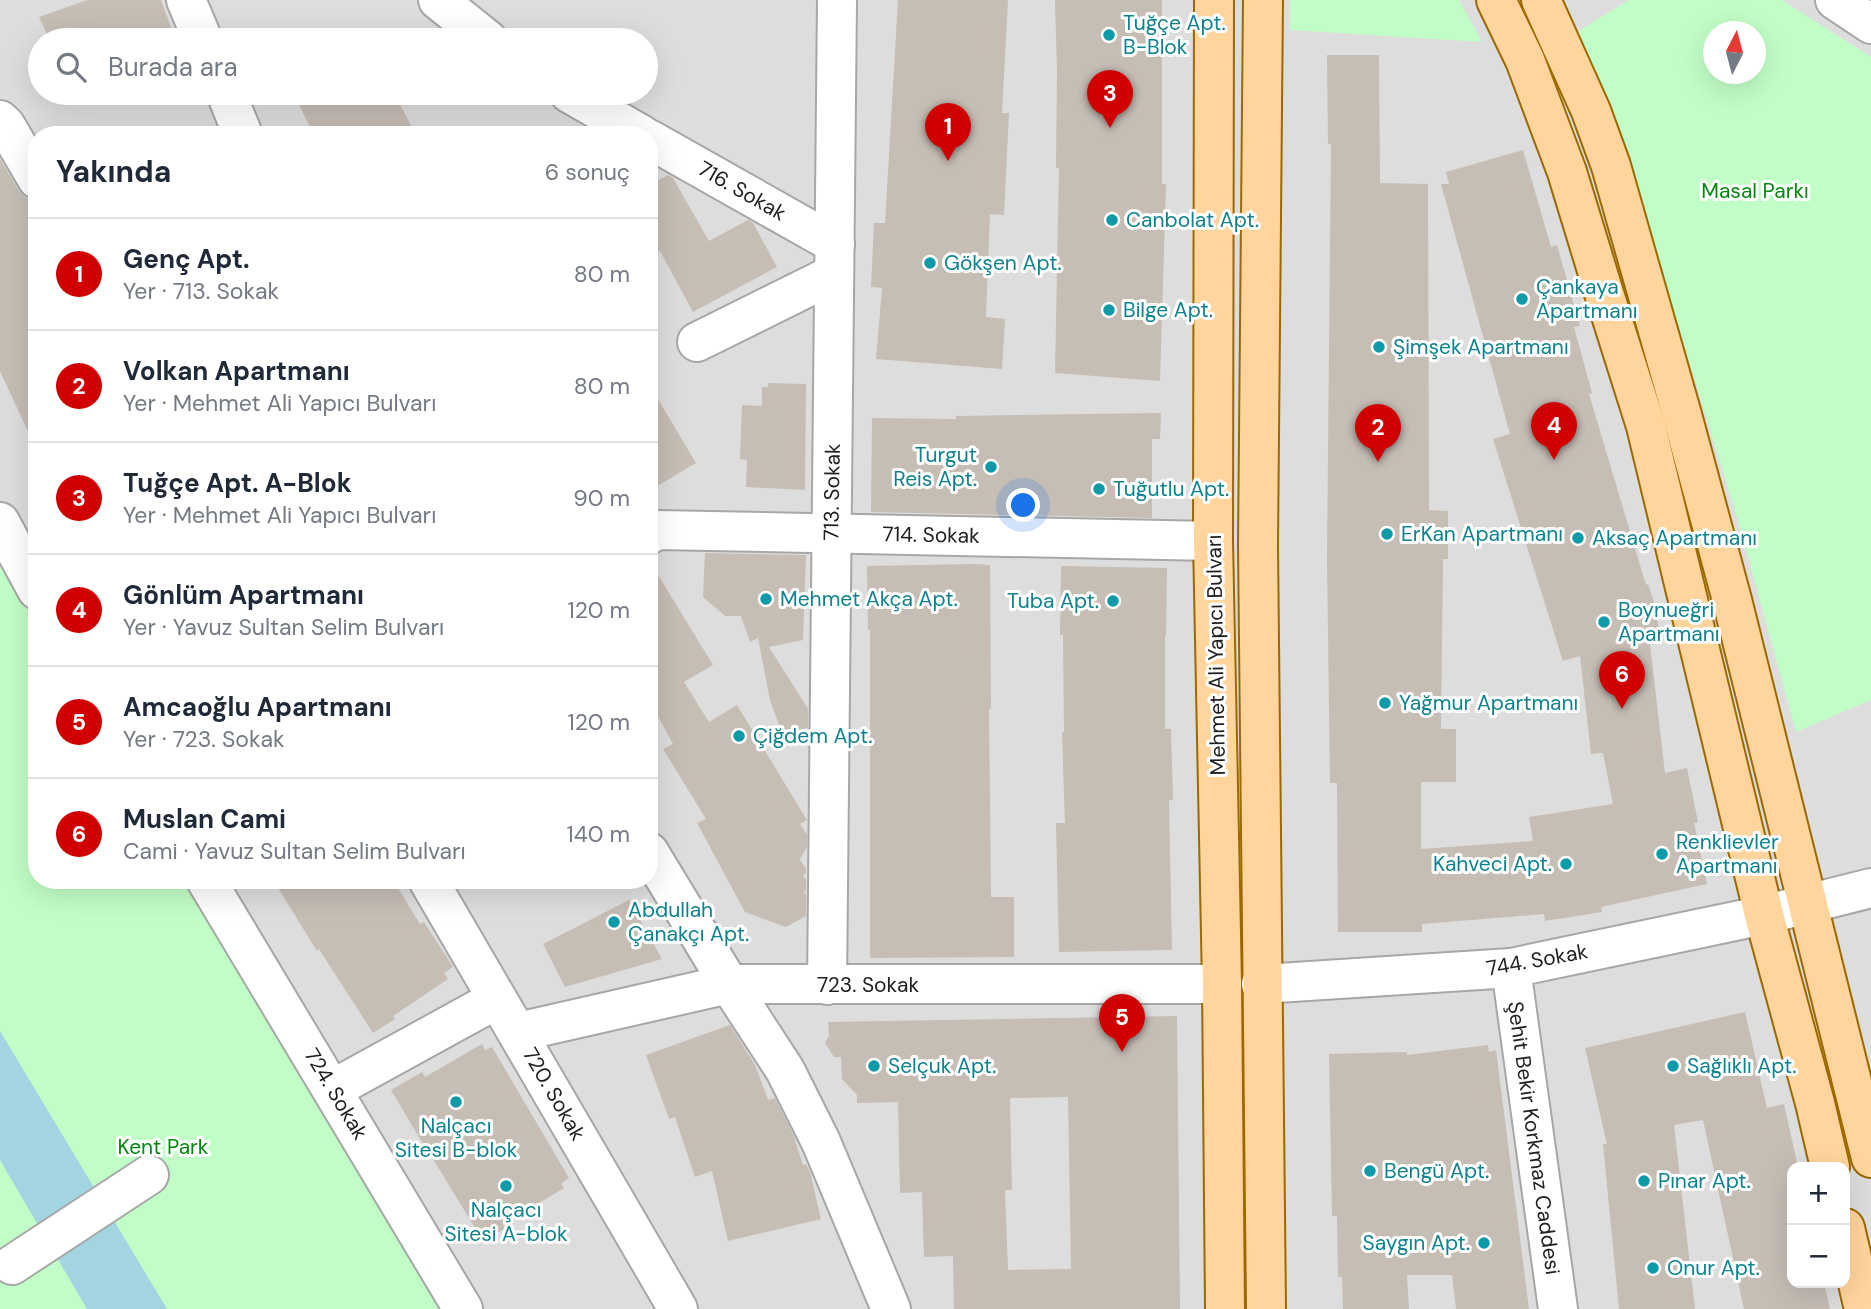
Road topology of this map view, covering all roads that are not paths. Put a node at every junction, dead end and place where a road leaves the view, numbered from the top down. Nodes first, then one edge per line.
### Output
1 (186, 0) edge
2 (438, 0) edge
3 (837, 0) edge
4 (1214, 0) edge
5 (1263, 0) edge
6 (1496, 0) edge
7 (1541, 0) edge
8 (1835, 0) edge
9 (1871, 24) edge
10 (198, 28) edge
11 (473, 28) edge
12 (231, 105) edge
13 (590, 105) edge
14 (0, 120) edge
15 (239, 126) edge
16 (626, 126) edge
17 (658, 145) edge
18 (28, 164) edge
19 (835, 259) junction
20 (697, 342) dead end
21 (0, 522) edge
22 (658, 530) edge
23 (832, 533) junction
24 (1213, 541) junction
25 (28, 573) edge
26 (658, 867) edge
27 (1871, 888) edge
28 (211, 889) edge
29 (433, 889) edge
30 (1808, 905) junction
31 (1763, 915) junction
32 (1511, 968) junction
33 (729, 984) junction
34 (1223, 984) junction
35 (1261, 984) junction
36 (827, 985) junction
37 (497, 999) junction
38 (518, 1032) junction
39 (333, 1089) junction
40 (1871, 1158) edge
41 (1829, 1162) edge
42 (149, 1175) dead end
43 (1850, 1249) edge
44 (12, 1265) dead end
45 (463, 1309) edge
46 (678, 1309) edge
47 (891, 1309) edge
48 (1225, 1309) edge
49 (1266, 1309) edge
50 (1558, 1309) edge
51 (1864, 1309) edge

1 - 10 street
2 - 11 street
3 - 19 street, 713. Sokak
4 - 24 main road, Mehmet Ali Yapıcı Bulvarı
5 - 35 main road, Mehmet Ali Yapıcı Bulvarı
6 - 31 main road
7 - 30 main road
8 - 9 street
12 - 15 street
13 - 16 street
14 - 18 street
17 - 19 street, 716. Sokak
19 - 20 street
19 - 23 street, 713. Sokak
21 - 25 street
22 - 23 street, 714. Sokak
23 - 24 street, 714. Sokak
23 - 36 street, 713. Sokak
24 - 34 main road, Mehmet Ali Yapıcı Bulvarı
26 - 33 street
27 - 30 street, 744. Sokak
28 - 39 street, 724. Sokak
29 - 37 street, 720. Sokak
30 - 31 street, 744. Sokak
30 - 40 main road
31 - 32 street, 744. Sokak
31 - 41 main road
32 - 35 street, 744. Sokak
32 - 50 street, Şehit Bekir Korkmaz Caddesi
33 - 36 street, 723. Sokak
33 - 38 street, 723. Sokak
33 - 47 street
34 - 36 street, 723. Sokak
34 - 48 main road, Mehmet Ali Yapıcı Bulvarı
35 - 49 main road, Mehmet Ali Yapıcı Bulvarı
37 - 38 street, 720. Sokak
37 - 39 street
38 - 46 street, 720. Sokak
39 - 45 street, 724. Sokak
42 - 44 street
43 - 51 main road

